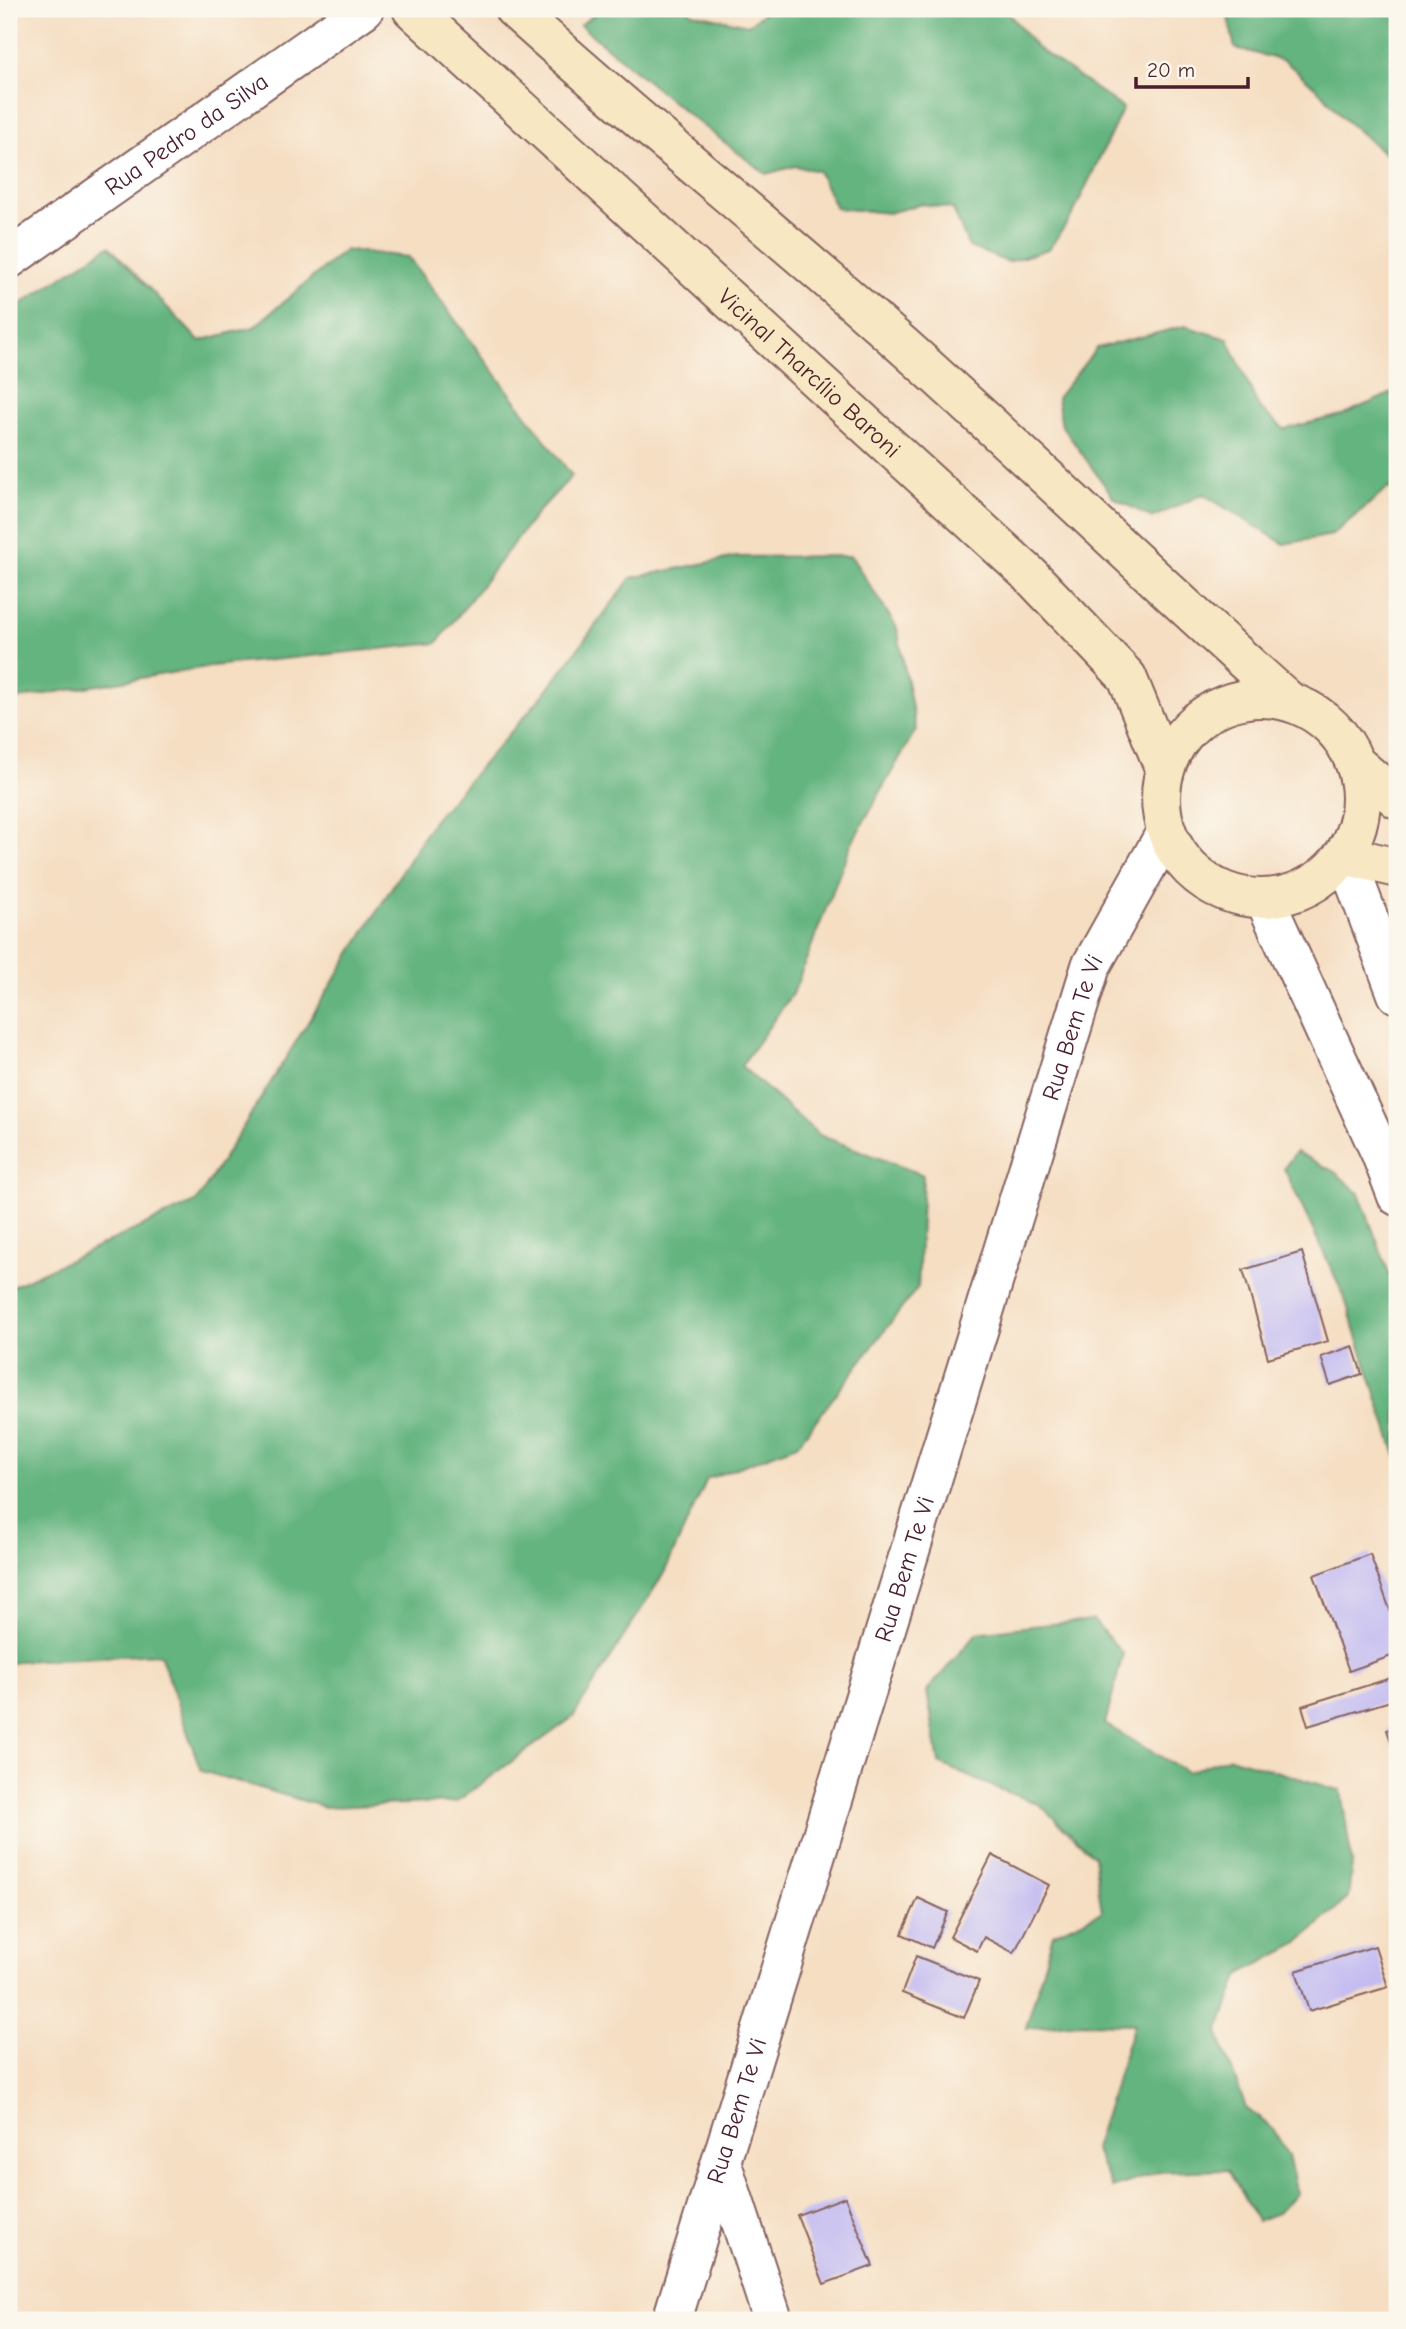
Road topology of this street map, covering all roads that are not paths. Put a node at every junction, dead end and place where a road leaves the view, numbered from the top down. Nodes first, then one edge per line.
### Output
1 (364, 9) edge
2 (412, 9) edge
3 (514, 9) edge
4 (9, 260) edge
5 (1289, 701) junction
6 (1356, 764) junction
7 (1165, 770) junction
8 (1397, 799) edge
9 (1166, 832) junction
10 (1345, 855) junction
11 (1397, 868) edge
12 (1265, 900) junction
13 (1397, 995) edge
14 (1397, 1196) edge
15 (722, 2164) junction
16 (672, 2320) edge
17 (773, 2320) edge

1 - 4 street, Rua Pedro da Silva
2 - 7 main road, Vicinal Tharcílio Baroni
3 - 5 main road
5 - 6 main road
5 - 7 main road
6 - 8 main road
6 - 10 main road
7 - 9 main road
9 - 12 main road
9 - 15 street, Rua Bem Te Vi
10 - 11 main road
10 - 12 main road
10 - 13 street
12 - 14 street
15 - 16 street, Rua Bem Te Vi
15 - 17 street

